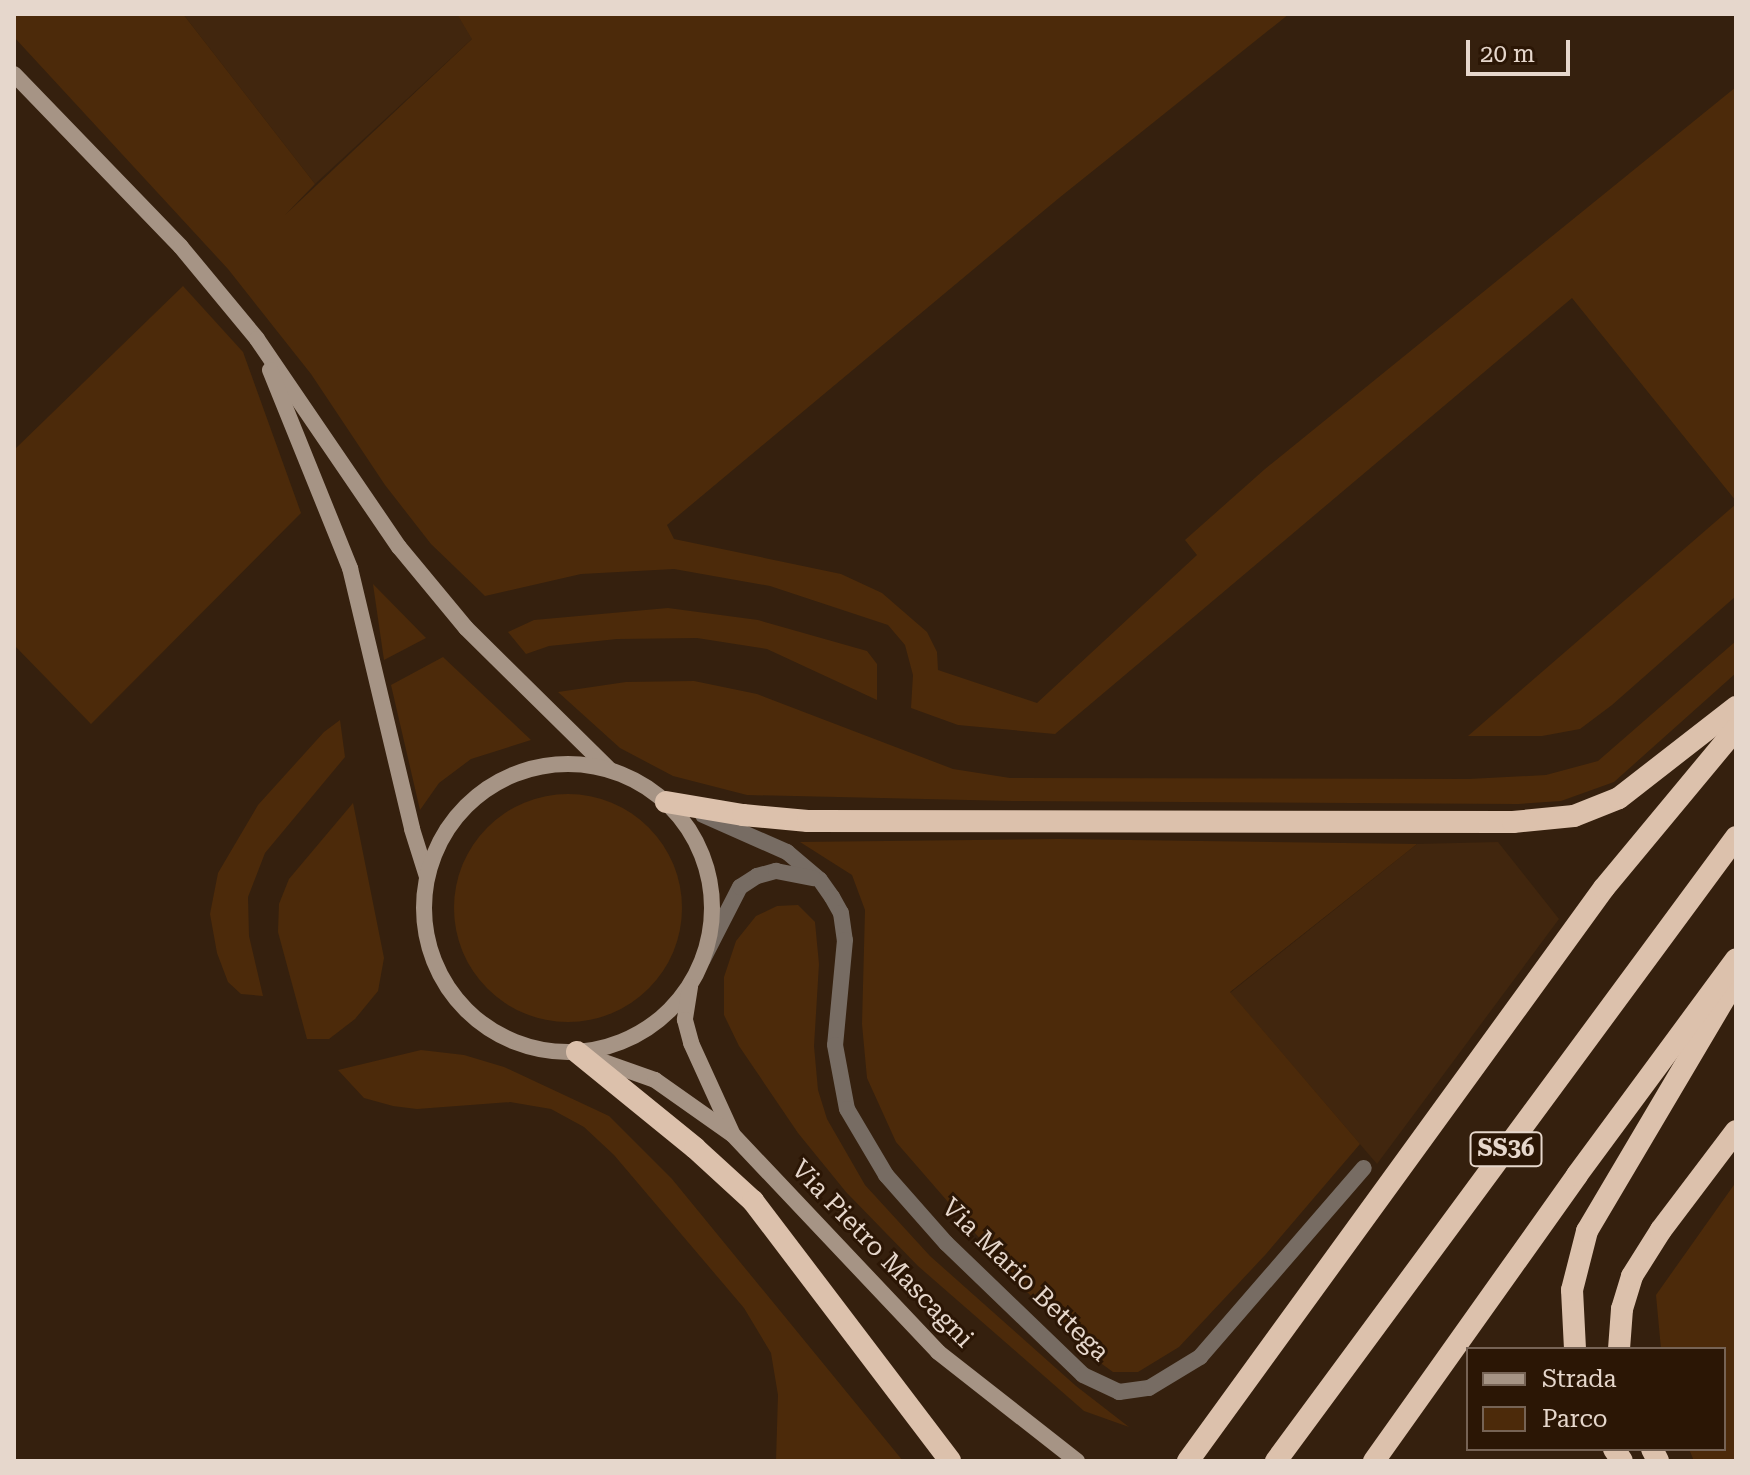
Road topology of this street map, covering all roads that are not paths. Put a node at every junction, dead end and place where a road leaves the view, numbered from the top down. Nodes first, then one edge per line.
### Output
1 (14, 74) edge
2 (257, 339) junction
3 (1736, 707) edge
4 (1736, 729) edge
5 (609, 769) junction
6 (666, 802) junction
7 (1736, 837) edge
8 (427, 877) junction
9 (820, 880) junction
10 (703, 959) junction
11 (1736, 959) edge
12 (1736, 979) edge
13 (691, 983) junction
14 (577, 1052) junction
15 (1736, 1131) edge
16 (733, 1135) junction
17 (1364, 1168) dead end
18 (1575, 1347) edge
19 (1619, 1347) edge
20 (950, 1461) edge
21 (1077, 1461) edge
22 (1188, 1461) edge
23 (1276, 1461) edge
24 (1374, 1461) edge

1 - 2 main road
2 - 5 main road
2 - 8 main road
3 - 6 highway
4 - 22 highway
5 - 6 main road
5 - 8 main road
6 - 9 street, Via Mario Bettega
6 - 10 main road
7 - 23 highway, SS36
8 - 14 main road
9 - 10 street
9 - 17 street, Via Mario Bettega
10 - 13 main road
11 - 24 highway, SS36
12 - 18 highway
13 - 14 main road
13 - 16 main road, Via Pietro Mascagni
14 - 16 main road, Via Pietro Mascagni
14 - 20 highway
15 - 19 highway
16 - 21 main road, Via Pietro Mascagni

